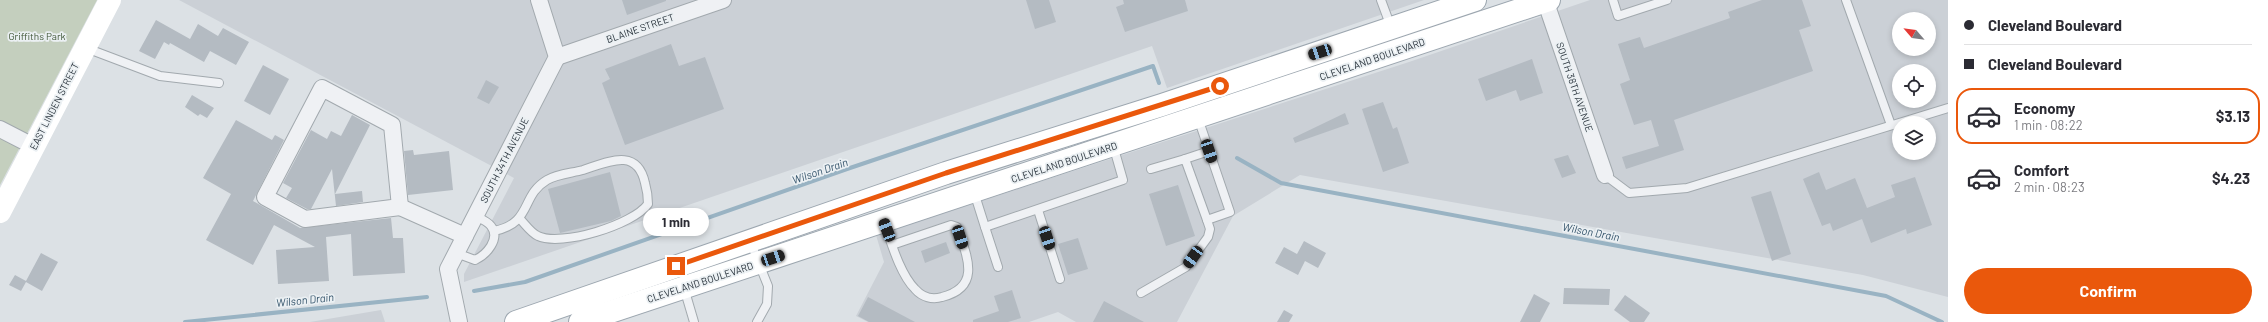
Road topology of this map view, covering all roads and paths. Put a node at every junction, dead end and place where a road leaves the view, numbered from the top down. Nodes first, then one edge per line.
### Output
1 (110, 0) edge
2 (539, 0) edge
3 (723, 0) edge
4 (1381, 0) edge
5 (1546, 0) edge
6 (1613, 0) edge
7 (1667, 0) edge
8 (1846, 0) edge
9 (1468, 1) edge
10 (1392, 28) junction
11 (85, 48) junction
12 (557, 57) junction
13 (219, 83) dead end
14 (1948, 108) edge
15 (1198, 117) junction
16 (1891, 125) junction
17 (0, 129) edge
18 (1114, 145) junction
19 (33, 146) junction
20 (1209, 151) junction
21 (1185, 159) junction
22 (1151, 169) dead end
23 (1605, 175) joint
24 (974, 192) junction
25 (400, 207) junction
26 (1038, 210) junction
27 (0, 212) edge
28 (475, 216) junction
29 (520, 219) junction
30 (1207, 220) junction
31 (884, 221) junction
32 (985, 227) junction
33 (494, 231) junction
34 (465, 236) junction
35 (750, 240) junction
36 (892, 245) junction
37 (456, 253) junction
38 (759, 263) junction
39 (998, 267) dead end
40 (680, 277) junction
41 (1060, 279) dead end
42 (1142, 292) dead end
43 (548, 317) edge
44 (459, 322) edge
45 (516, 322) edge
46 (580, 322) edge
47 (694, 322) edge
48 (757, 322) edge

1 - 11 main road, EAST LINDEN STREET
2 - 12 street
3 - 12 street, BLAINE STREET
4 - 10 lane
5 - 15 main road, CLEVELAND BOULEVARD
5 - 23 street, SOUTH 38TH AVENUE
6 - 7 lane
8 - 16 lane
9 - 10 main road, CLEVELAND BOULEVARD
10 - 35 main road, CLEVELAND BOULEVARD
11 - 13 lane
11 - 19 main road, EAST LINDEN STREET
12 - 28 street, SOUTH 34TH AVENUE
14 - 16 lane
15 - 18 main road, CLEVELAND BOULEVARD
15 - 20 lane
16 - 23 lane
17 - 19 street
18 - 24 main road, CLEVELAND BOULEVARD
18 - 26 lane
19 - 27 main road, EAST LINDEN STREET
20 - 21 lane
20 - 30 lane
21 - 22 lane
21 - 30 lane
24 - 31 main road, CLEVELAND BOULEVARD
24 - 32 lane
25 - 25 street
25 - 34 street
26 - 32 lane
26 - 41 lane
28 - 33 lane
28 - 34 street, SOUTH 34TH AVENUE
29 - 29 lane
29 - 33 lane
30 - 42 lane
31 - 36 lane
31 - 38 main road, CLEVELAND BOULEVARD
32 - 39 lane
33 - 37 lane
34 - 37 street, SOUTH 34TH AVENUE
35 - 38 lane
35 - 40 main road, CLEVELAND BOULEVARD
36 - 36 lane
37 - 44 street, SOUTH 34TH AVENUE
38 - 40 main road, CLEVELAND BOULEVARD
38 - 48 lane
40 - 43 main road, CLEVELAND BOULEVARD
40 - 46 main road, CLEVELAND BOULEVARD
40 - 47 lane
43 - 45 main road, CLEVELAND BOULEVARD

